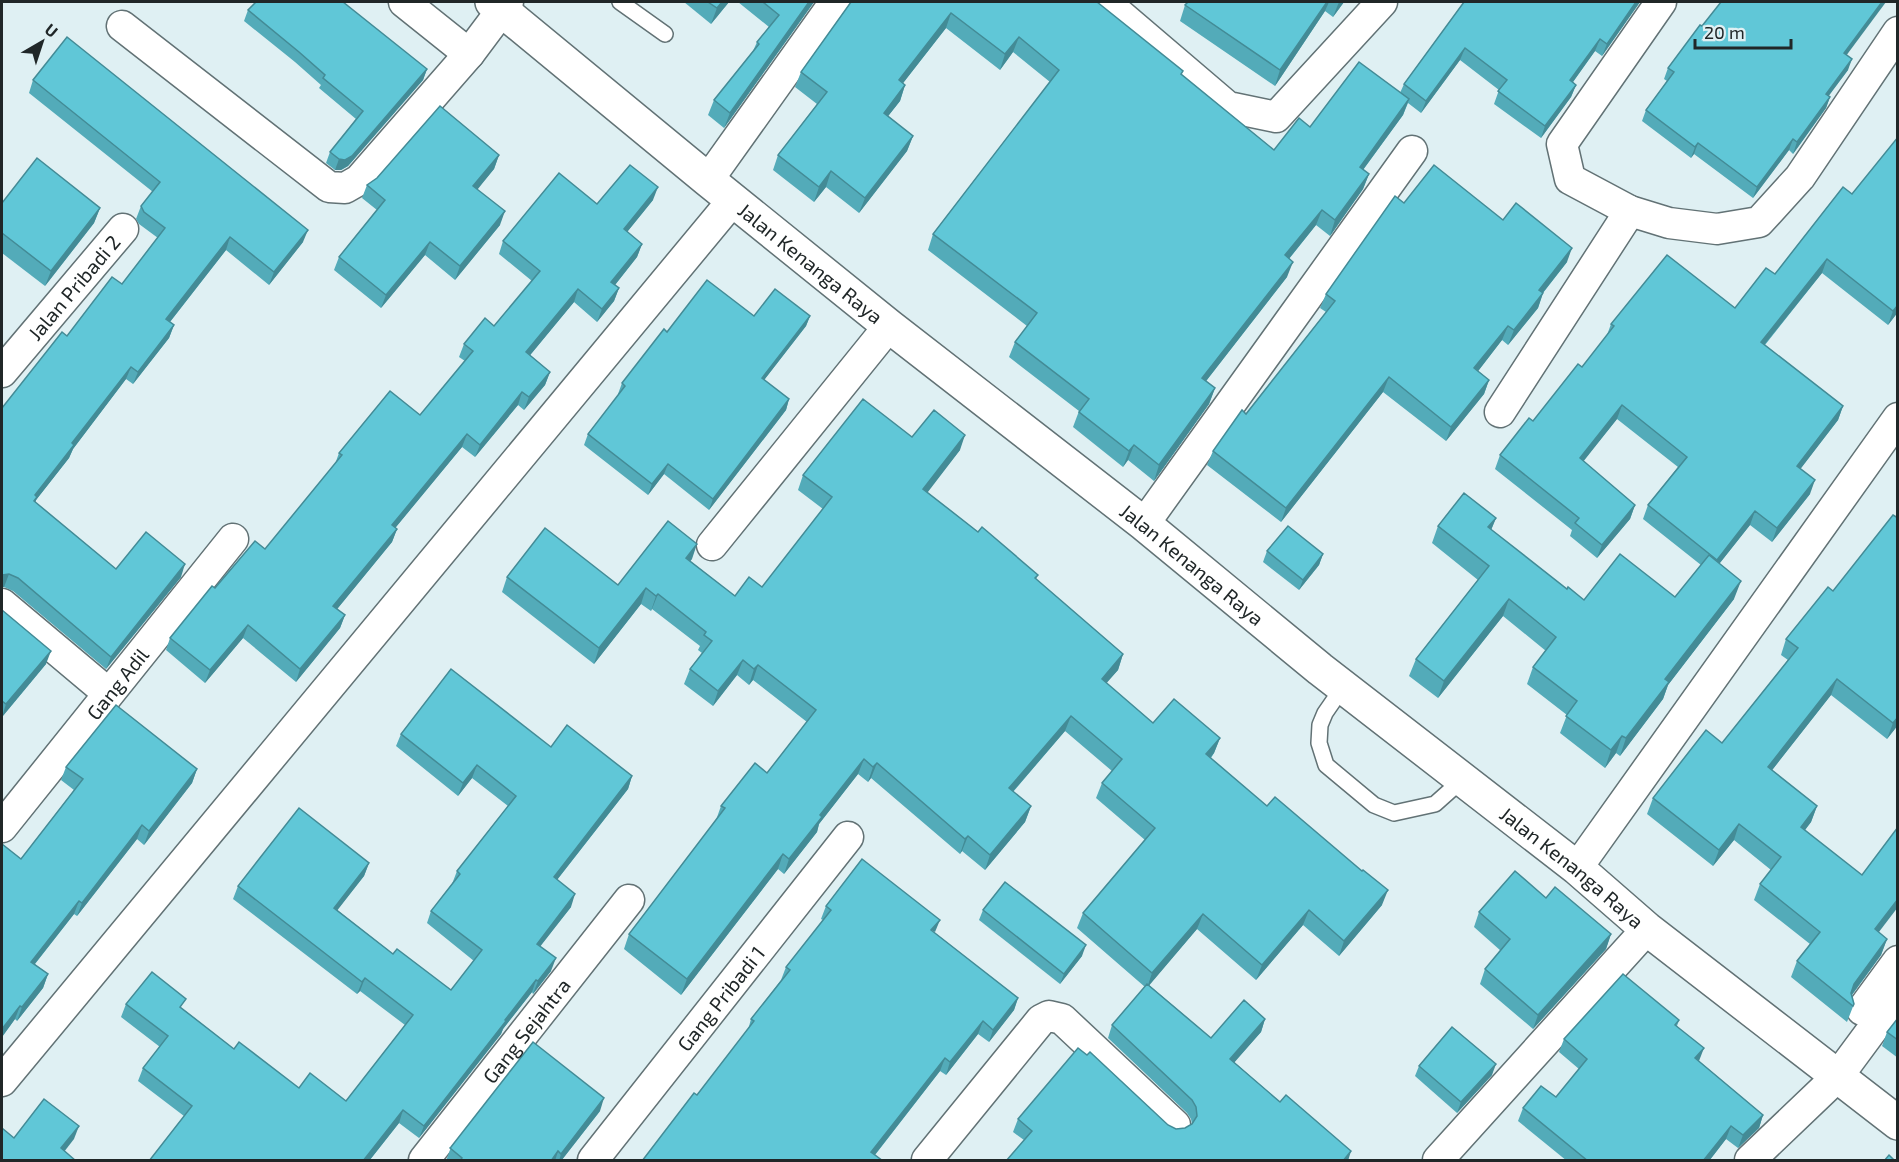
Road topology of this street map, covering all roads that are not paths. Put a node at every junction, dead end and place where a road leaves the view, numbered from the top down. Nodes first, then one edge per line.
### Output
1 (404, 2) edge
2 (620, 2) edge
3 (835, 2) edge
4 (1105, 2) edge
5 (1382, 2) edge
6 (1660, 2) edge
7 (501, 4) edge
8 (122, 26) dead end
9 (1898, 32) edge
10 (665, 34) dead end
11 (469, 54) junction
12 (1412, 151) dead end
13 (720, 190) junction
14 (1630, 211) junction
15 (123, 229) dead end
16 (889, 326) junction
17 (2, 372) edge
18 (1500, 412) dead end
19 (1898, 418) edge
20 (1144, 524) junction
21 (233, 539) dead end
22 (712, 545) dead end
23 (2, 604) edge
24 (1344, 687) junction
25 (108, 693) junction
26 (1463, 779) junction
27 (2, 827) edge
28 (848, 837) dead end
29 (1577, 868) junction
30 (629, 900) dead end
31 (1647, 928) junction
32 (1898, 961) edge
33 (1898, 995) edge
34 (1830, 1070) junction
35 (2, 1081) edge
36 (1898, 1123) edge
37 (1175, 1125) dead end
38 (424, 1161) edge
39 (593, 1161) edge
40 (927, 1161) edge
41 (1438, 1161) edge
42 (1750, 1161) edge

1 - 11 street
2 - 10 lane
3 - 13 street
4 - 5 street
6 - 14 street
7 - 11 street
7 - 13 street, Jalan Kenanga Raya
8 - 11 street
9 - 14 street
12 - 20 street
13 - 16 street, Jalan Kenanga Raya
13 - 35 street
14 - 18 street
15 - 17 street, Jalan Pribadi 2
16 - 20 street, Jalan Kenanga Raya
16 - 22 street
19 - 29 street
20 - 24 street, Jalan Kenanga Raya
21 - 25 street, Gang Adil
23 - 25 street
24 - 26 street, Jalan Kenanga Raya
24 - 26 lane
25 - 27 street, Gang Adil
26 - 29 street, Jalan Kenanga Raya
28 - 39 street, Gang Pribadi 1
29 - 31 street, Jalan Kenanga Raya
30 - 38 street, Gang Sejahtra
31 - 34 street, Jalan Kenanga Raya
31 - 41 street
32 - 34 street
33 - 34 street
34 - 36 street, Jalan Kenanga Raya
34 - 42 street
37 - 40 street

